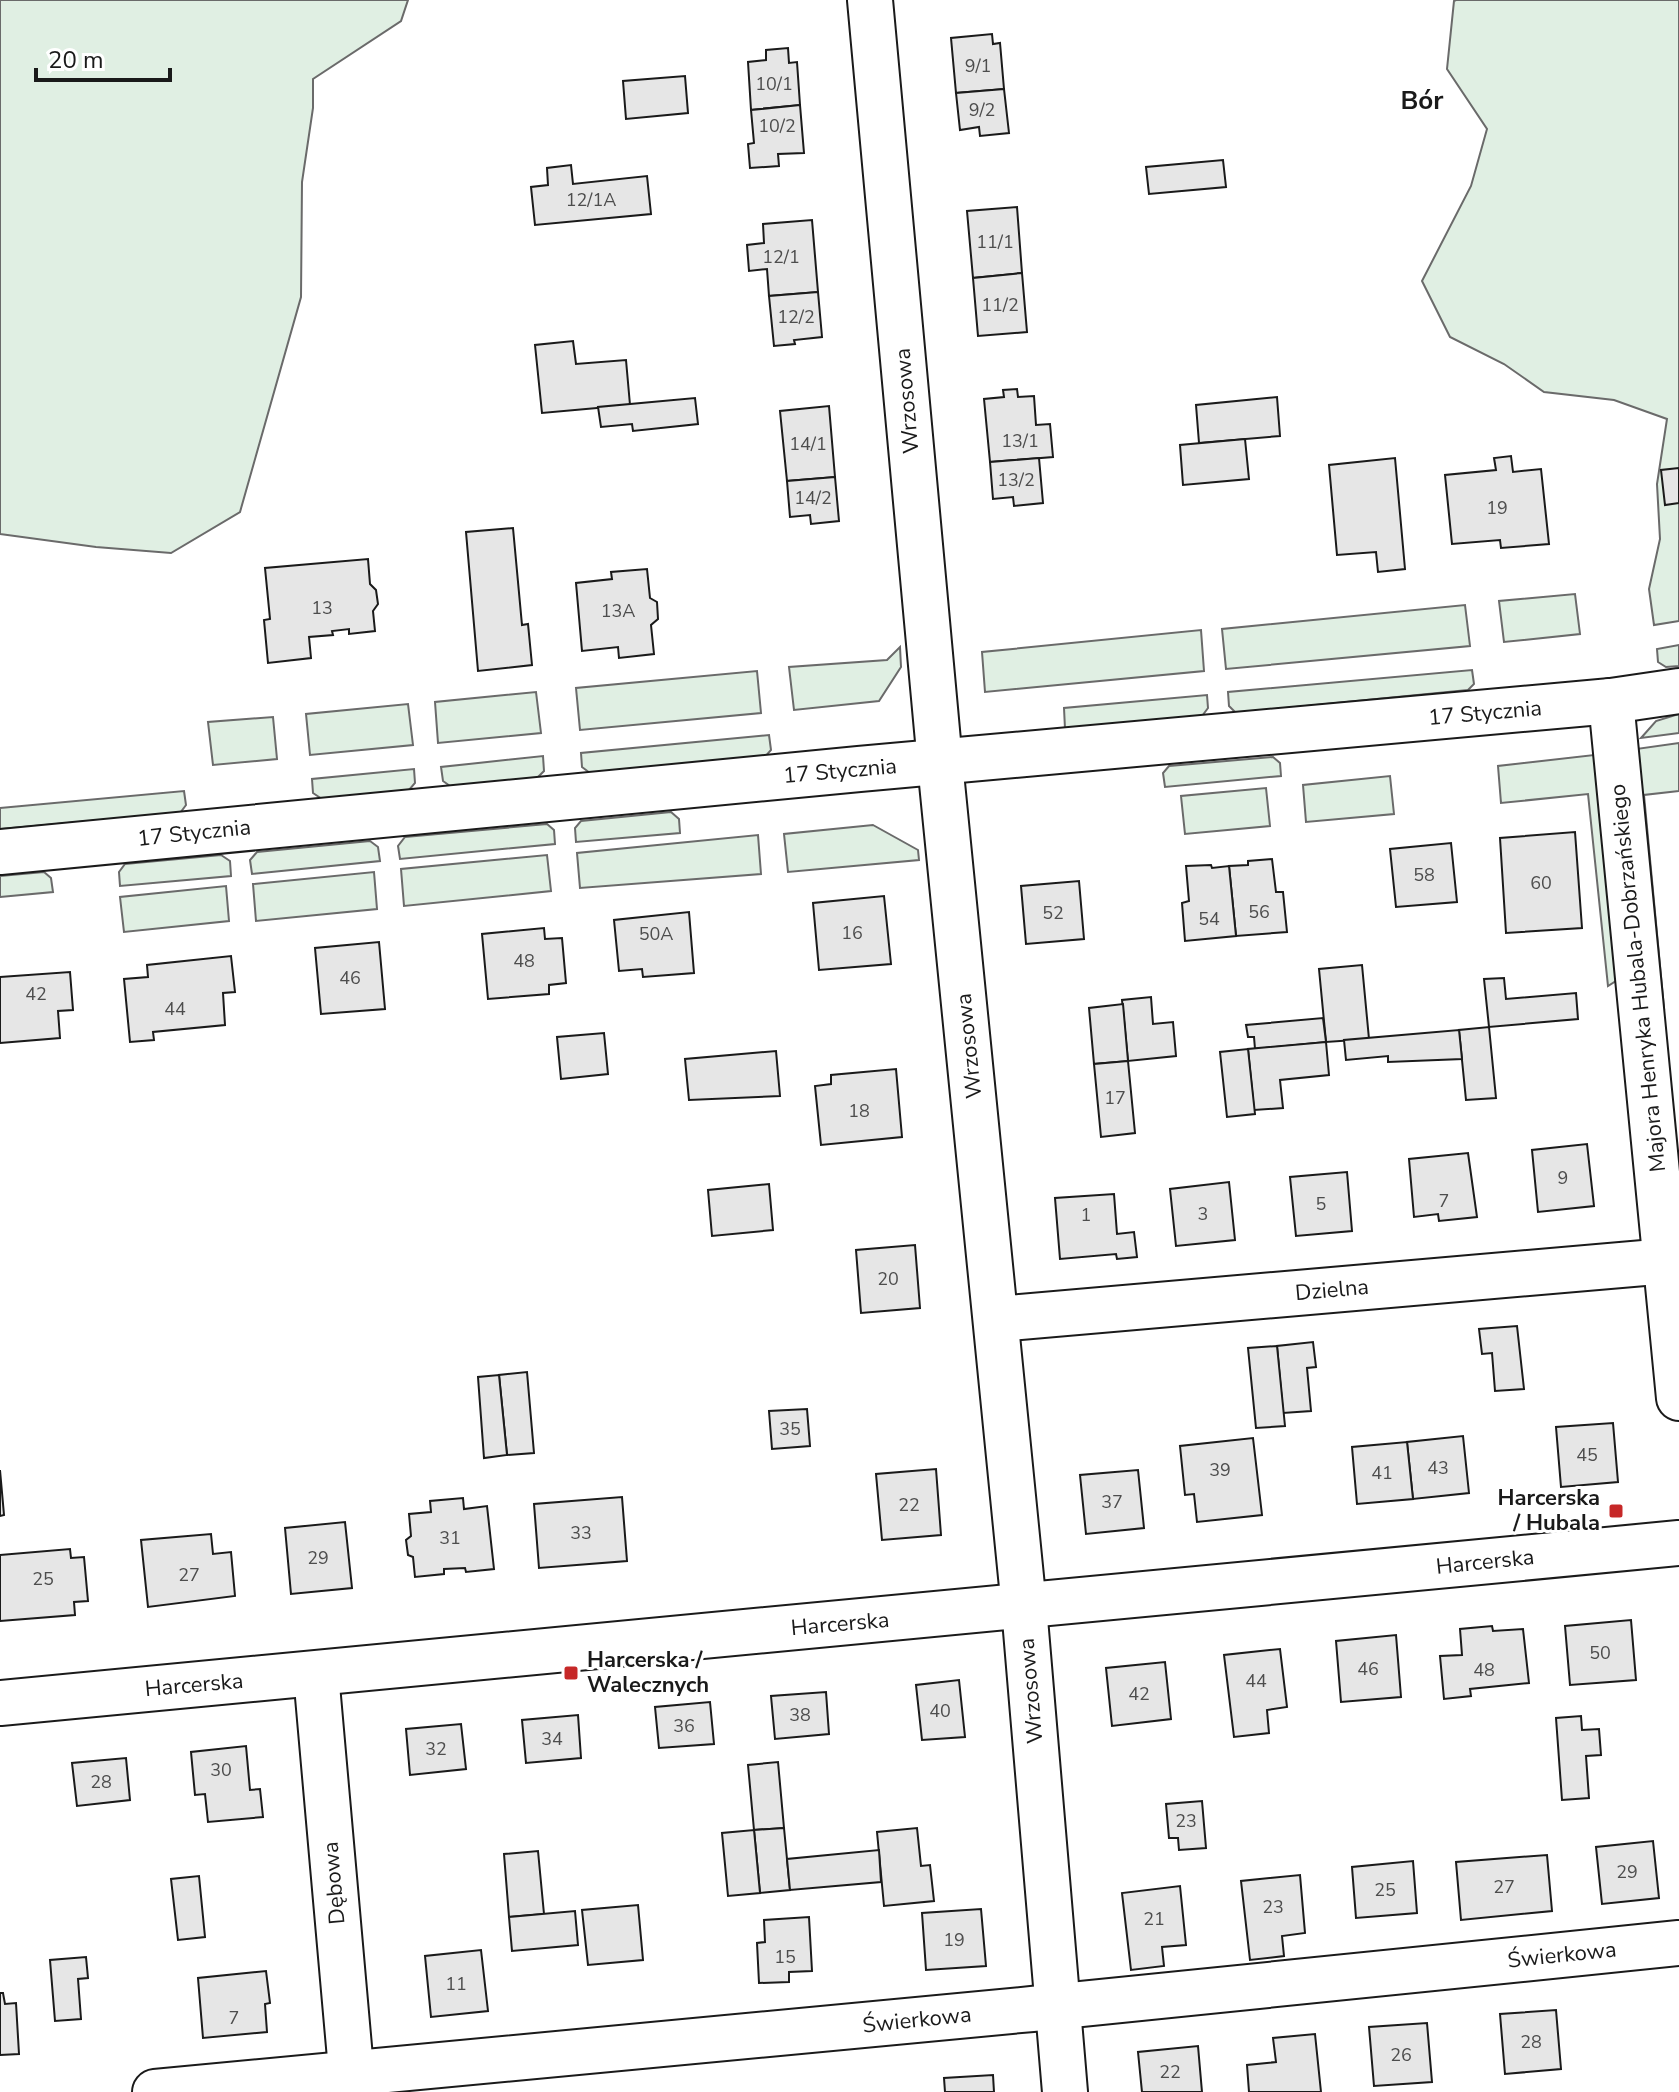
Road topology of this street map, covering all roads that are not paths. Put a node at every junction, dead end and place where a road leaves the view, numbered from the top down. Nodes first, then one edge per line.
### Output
1 (870, 0) edge
2 (1679, 691) edge
3 (1611, 701) junction
4 (940, 763) junction
5 (0, 852) edge
6 (1667, 1261) junction
7 (997, 1319) junction
8 (1679, 1398) edge
9 (1679, 1543) edge
10 (1024, 1607) junction
11 (316, 1674) junction
12 (0, 1703) edge
13 (1679, 1943) edge
14 (1057, 2006) junction
15 (352, 2084) edge
16 (155, 2092) edge
17 (1065, 2092) edge

1 - 4 street, Wrzosowa
2 - 3 street, 17 Stycznia
3 - 4 street, 17 Stycznia
3 - 6 street, Majora Henryka Hubala-Dobrzańskiego
4 - 5 street, 17 Stycznia
4 - 7 street, Wrzosowa
6 - 7 street, Dzielna
6 - 8 street, Majora Henryka Hubala-Dobrzańskiego
7 - 10 street, Wrzosowa
9 - 10 street, Harcerska
10 - 11 street, Harcerska
10 - 14 street, Wrzosowa
11 - 12 street, Harcerska
11 - 15 street, Dębowa
13 - 14 street, Świerkowa
14 - 15 street, Świerkowa
14 - 17 street, Wrzosowa
15 - 16 street, Świerkowa

